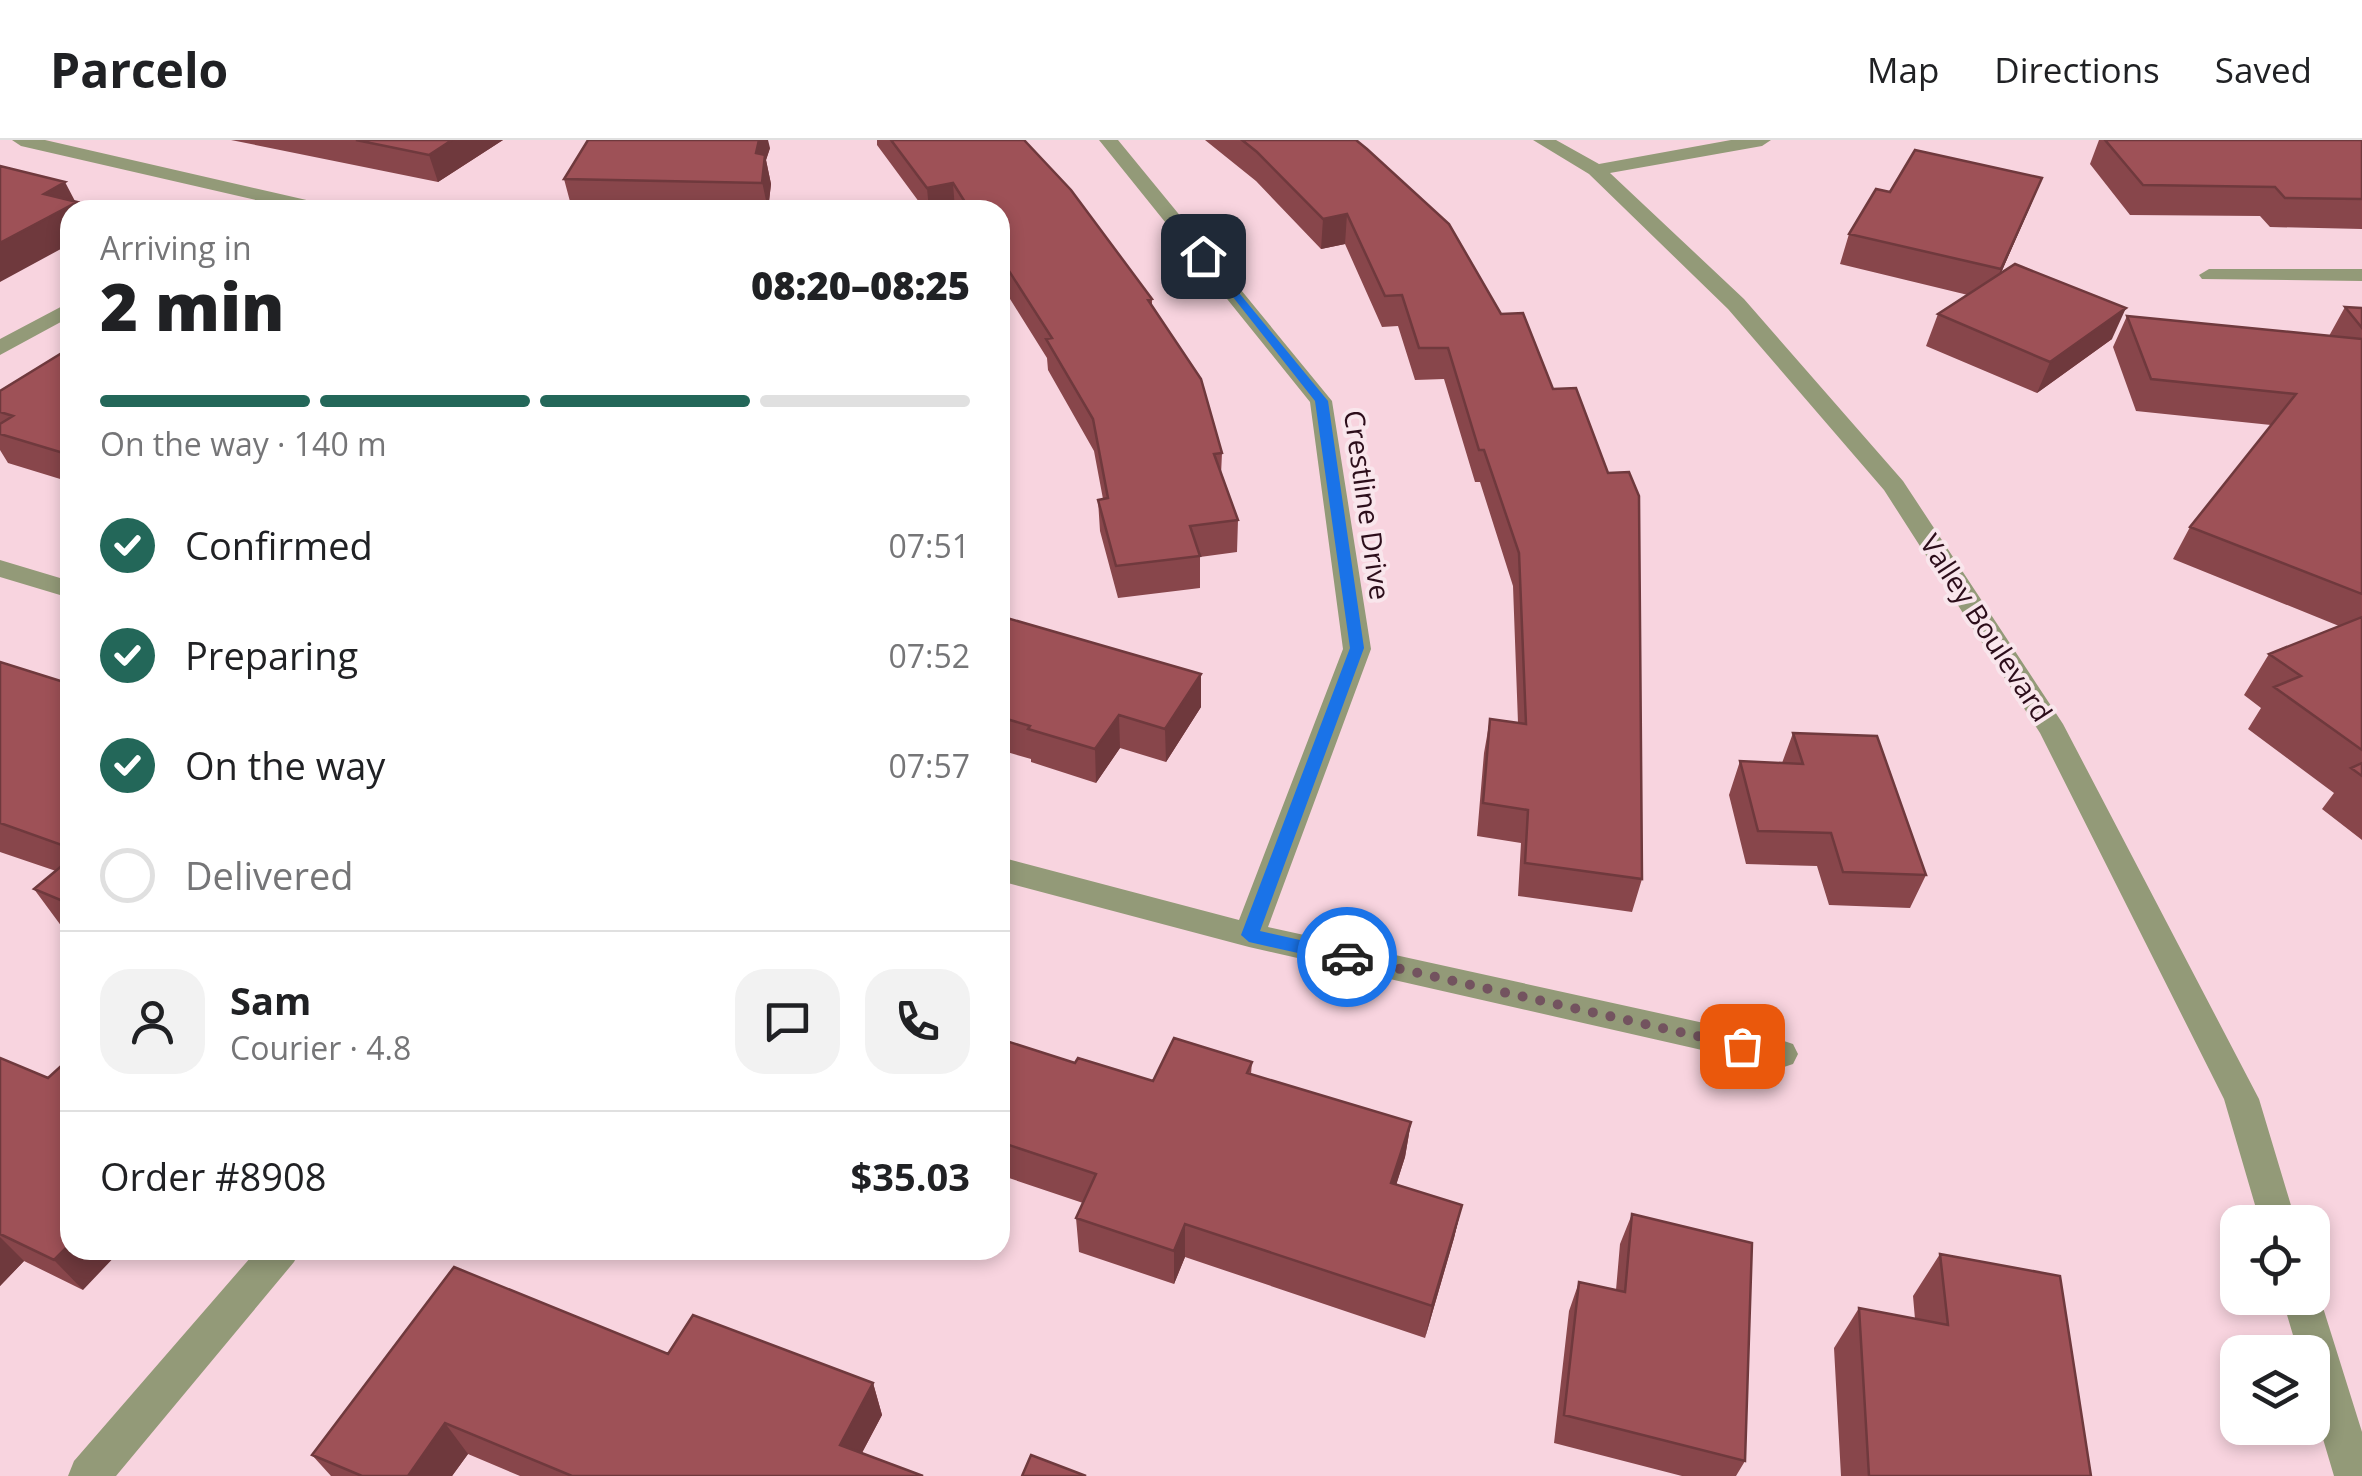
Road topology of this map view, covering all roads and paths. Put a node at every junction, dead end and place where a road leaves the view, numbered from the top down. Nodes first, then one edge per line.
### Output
1 (21, 140) edge
2 (1108, 140) edge
3 (1542, 140) edge
4 (1762, 140) edge
5 (1596, 170) junction
6 (260, 196) junction
7 (253, 200) edge
8 (278, 200) edge
9 (2362, 275) edge
10 (2208, 276) dead end
11 (60, 314) edge
12 (0, 348) edge
13 (0, 568) edge
14 (60, 587) edge
15 (1010, 872) edge
16 (1249, 935) junction
17 (1780, 1054) dead end
18 (2273, 1205) edge
19 (273, 1260) edge
20 (2306, 1315) edge
21 (89, 1476) edge
22 (2355, 1476) edge

1 - 6 street
2 - 16 street, Crestline Drive
3 - 5 street, Valley Boulevard
4 - 5 street
5 - 18 street, Valley Boulevard
6 - 7 street
6 - 8 street
9 - 10 street
11 - 12 street
13 - 14 street
15 - 16 street
16 - 17 street
19 - 21 street
20 - 22 street

